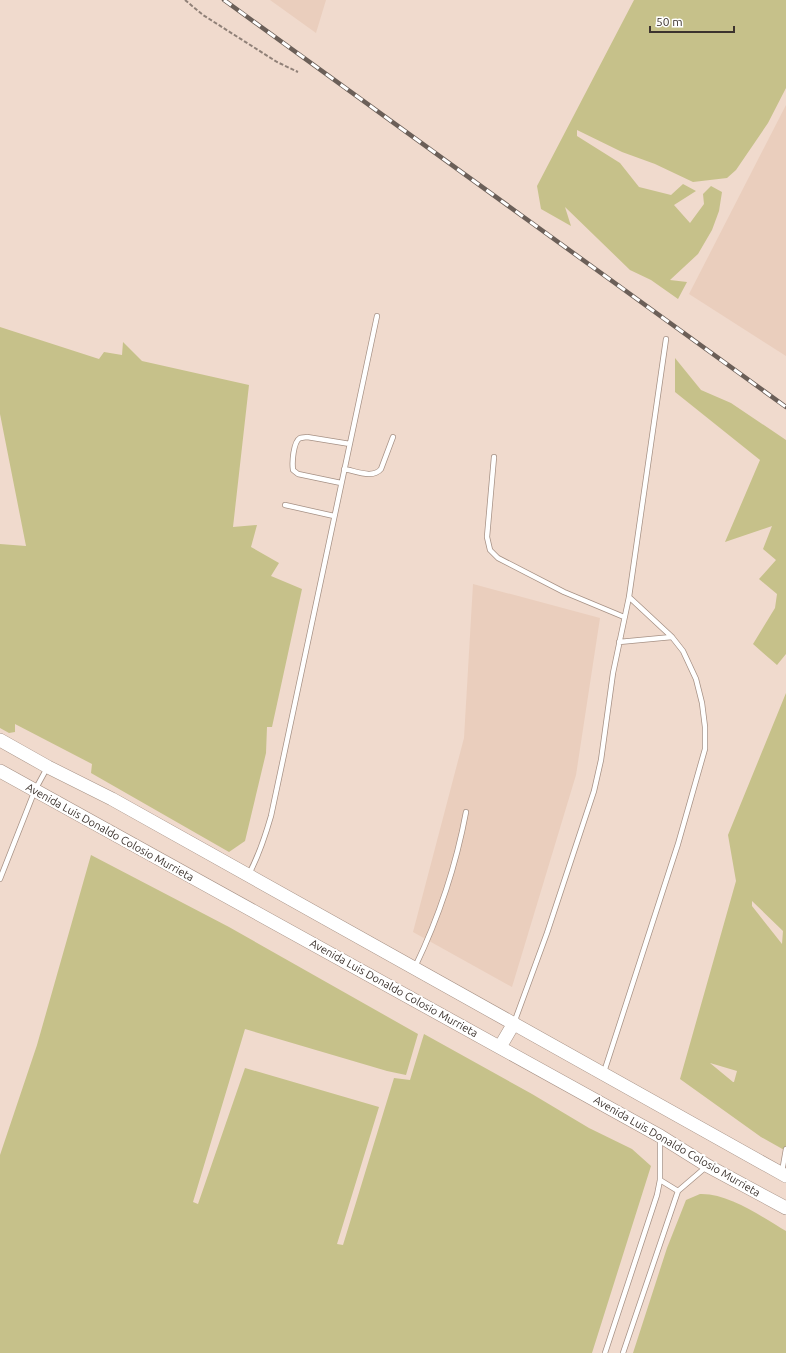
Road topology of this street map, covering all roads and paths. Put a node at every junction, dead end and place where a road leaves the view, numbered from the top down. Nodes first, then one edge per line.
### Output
1 (185, 0) edge
2 (298, 72) dead end
3 (377, 316) dead end
4 (666, 339) dead end
5 (393, 436) dead end
6 (350, 444) junction
7 (494, 457) dead end
8 (344, 469) junction
9 (341, 482) junction
10 (285, 505) dead end
11 (334, 516) junction
12 (629, 597) junction
13 (624, 617) junction
14 (672, 637) junction
15 (619, 642) junction
16 (0, 740) edge
17 (48, 767) junction
18 (0, 771) edge
19 (35, 790) junction
20 (466, 812) dead end
21 (248, 874) junction
22 (0, 879) edge
23 (414, 968) junction
24 (514, 1023) junction
25 (500, 1047) junction
26 (604, 1074) junction
27 (660, 1136) junction
28 (786, 1148) edge
29 (708, 1166) junction
30 (784, 1175) edge
31 (660, 1180) junction
32 (678, 1191) junction
33 (786, 1208) edge
34 (605, 1353) edge
35 (623, 1353) edge

1 - 2 path
3 - 6 lane
4 - 12 lane
5 - 8 lane
6 - 8 lane
6 - 9 lane
7 - 13 lane
8 - 9 lane
9 - 11 lane
10 - 11 lane
11 - 21 lane
12 - 13 lane
12 - 14 lane
13 - 15 lane
14 - 15 lane
14 - 26 lane
15 - 24 lane
16 - 17 main road
17 - 19 lane
17 - 21 main road
18 - 19 main road, Avenida Luis Donaldo Colosio Murrieta
19 - 22 lane
19 - 25 main road, Avenida Luis Donaldo Colosio Murrieta
20 - 23 lane
21 - 23 main road
23 - 24 main road
24 - 25 main road
24 - 26 main road
25 - 27 main road, Avenida Luis Donaldo Colosio Murrieta
26 - 30 main road
27 - 29 main road, Avenida Luis Donaldo Colosio Murrieta
27 - 31 lane
28 - 30 lane
29 - 32 lane
29 - 33 main road, Avenida Luis Donaldo Colosio Murrieta
31 - 32 lane
31 - 34 lane
32 - 35 lane

